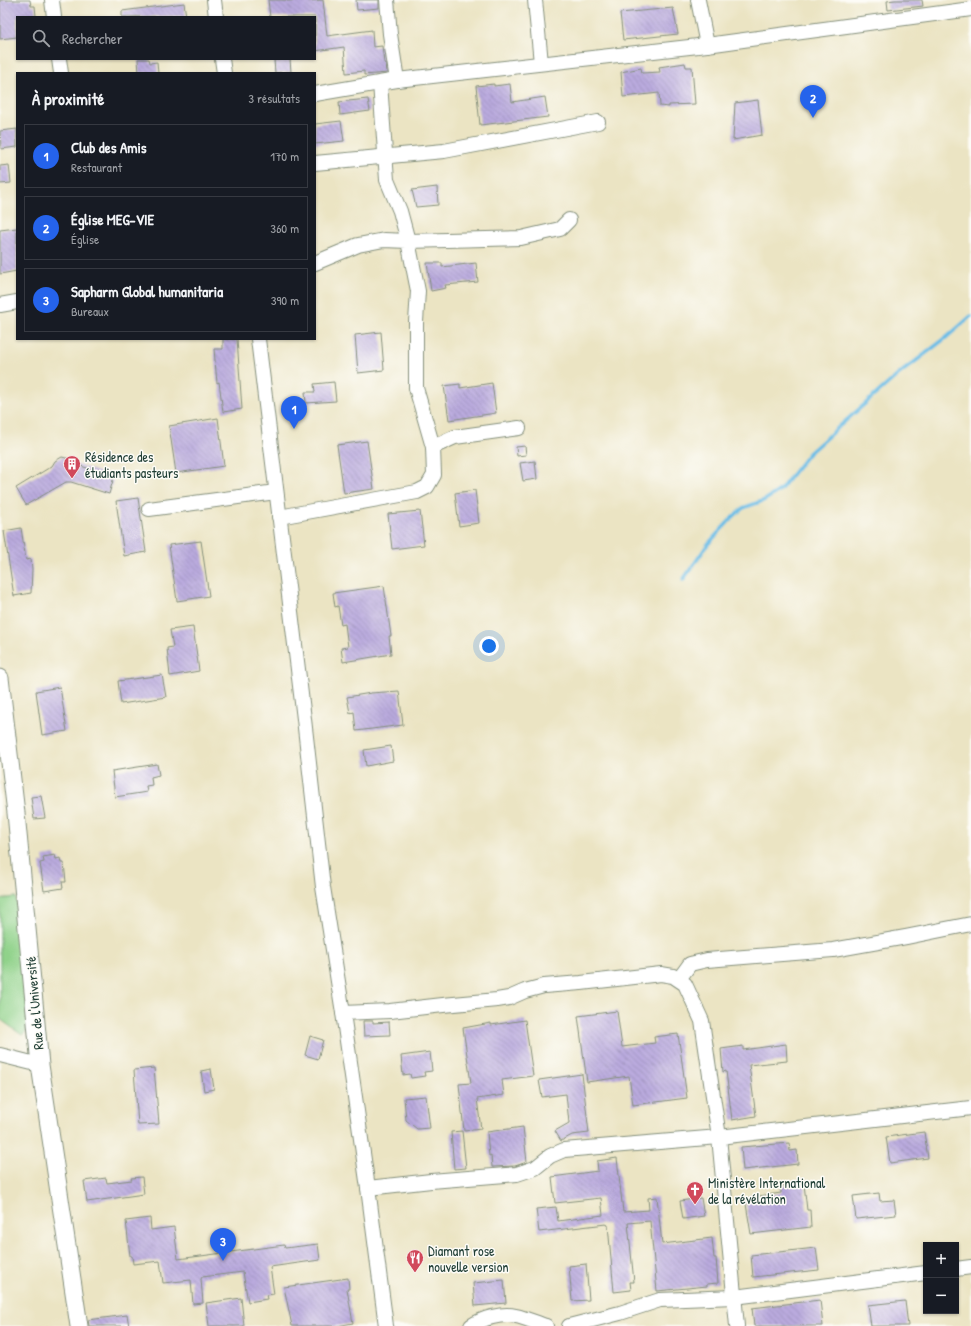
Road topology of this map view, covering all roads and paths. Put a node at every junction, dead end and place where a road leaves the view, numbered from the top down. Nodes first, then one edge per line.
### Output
1 (52, 0) edge
2 (214, 0) edge
3 (387, 0) edge
4 (535, 0) edge
5 (698, 0) edge
6 (971, 9) edge
7 (54, 16) edge
8 (216, 16) edge
9 (707, 45) junction
10 (59, 60) edge
11 (222, 60) edge
12 (541, 63) junction
13 (60, 72) edge
14 (224, 72) edge
15 (397, 80) junction
16 (380, 83) junction
17 (316, 94) edge
18 (598, 122) dead end
19 (385, 156) junction
20 (316, 163) edge
21 (569, 220) dead end
22 (408, 241) junction
23 (316, 263) edge
24 (16, 302) edge
25 (0, 305) edge
26 (258, 340) edge
27 (519, 428) dead end
28 (434, 447) junction
29 (276, 492) junction
30 (149, 509) dead end
31 (279, 517) junction
32 (0, 678) edge
33 (971, 924) edge
34 (679, 979) junction
35 (343, 1013) junction
36 (0, 1056) edge
37 (40, 1065) junction
38 (971, 1108) edge
39 (719, 1137) junction
40 (368, 1188) junction
41 (971, 1268) edge
42 (959, 1269) edge
43 (923, 1273) edge
44 (734, 1297) junction
45 (79, 1326) edge
46 (386, 1326) edge
47 (471, 1326) edge
48 (546, 1326) edge
49 (569, 1326) edge
50 (737, 1326) edge

1 - 7 street
2 - 8 street
3 - 15 street
4 - 12 street
5 - 9 street
6 - 9 street
9 - 12 street
10 - 13 street
11 - 14 street
12 - 15 street
15 - 16 street
16 - 17 street
16 - 19 street
18 - 19 street
19 - 20 street
19 - 22 street
21 - 22 street
22 - 23 street
22 - 28 street
24 - 25 street
26 - 29 street
27 - 28 street
28 - 31 street
29 - 30 street
29 - 31 street
31 - 35 street
32 - 37 street, Rue de l'Université
33 - 34 street
34 - 35 street
34 - 39 street
35 - 40 street
36 - 37 street
37 - 45 street, Rue de l'Université
38 - 39 street
39 - 40 street
39 - 44 street
40 - 46 street
41 - 42 street
43 - 44 street
44 - 49 street
44 - 50 street
47 - 48 street

